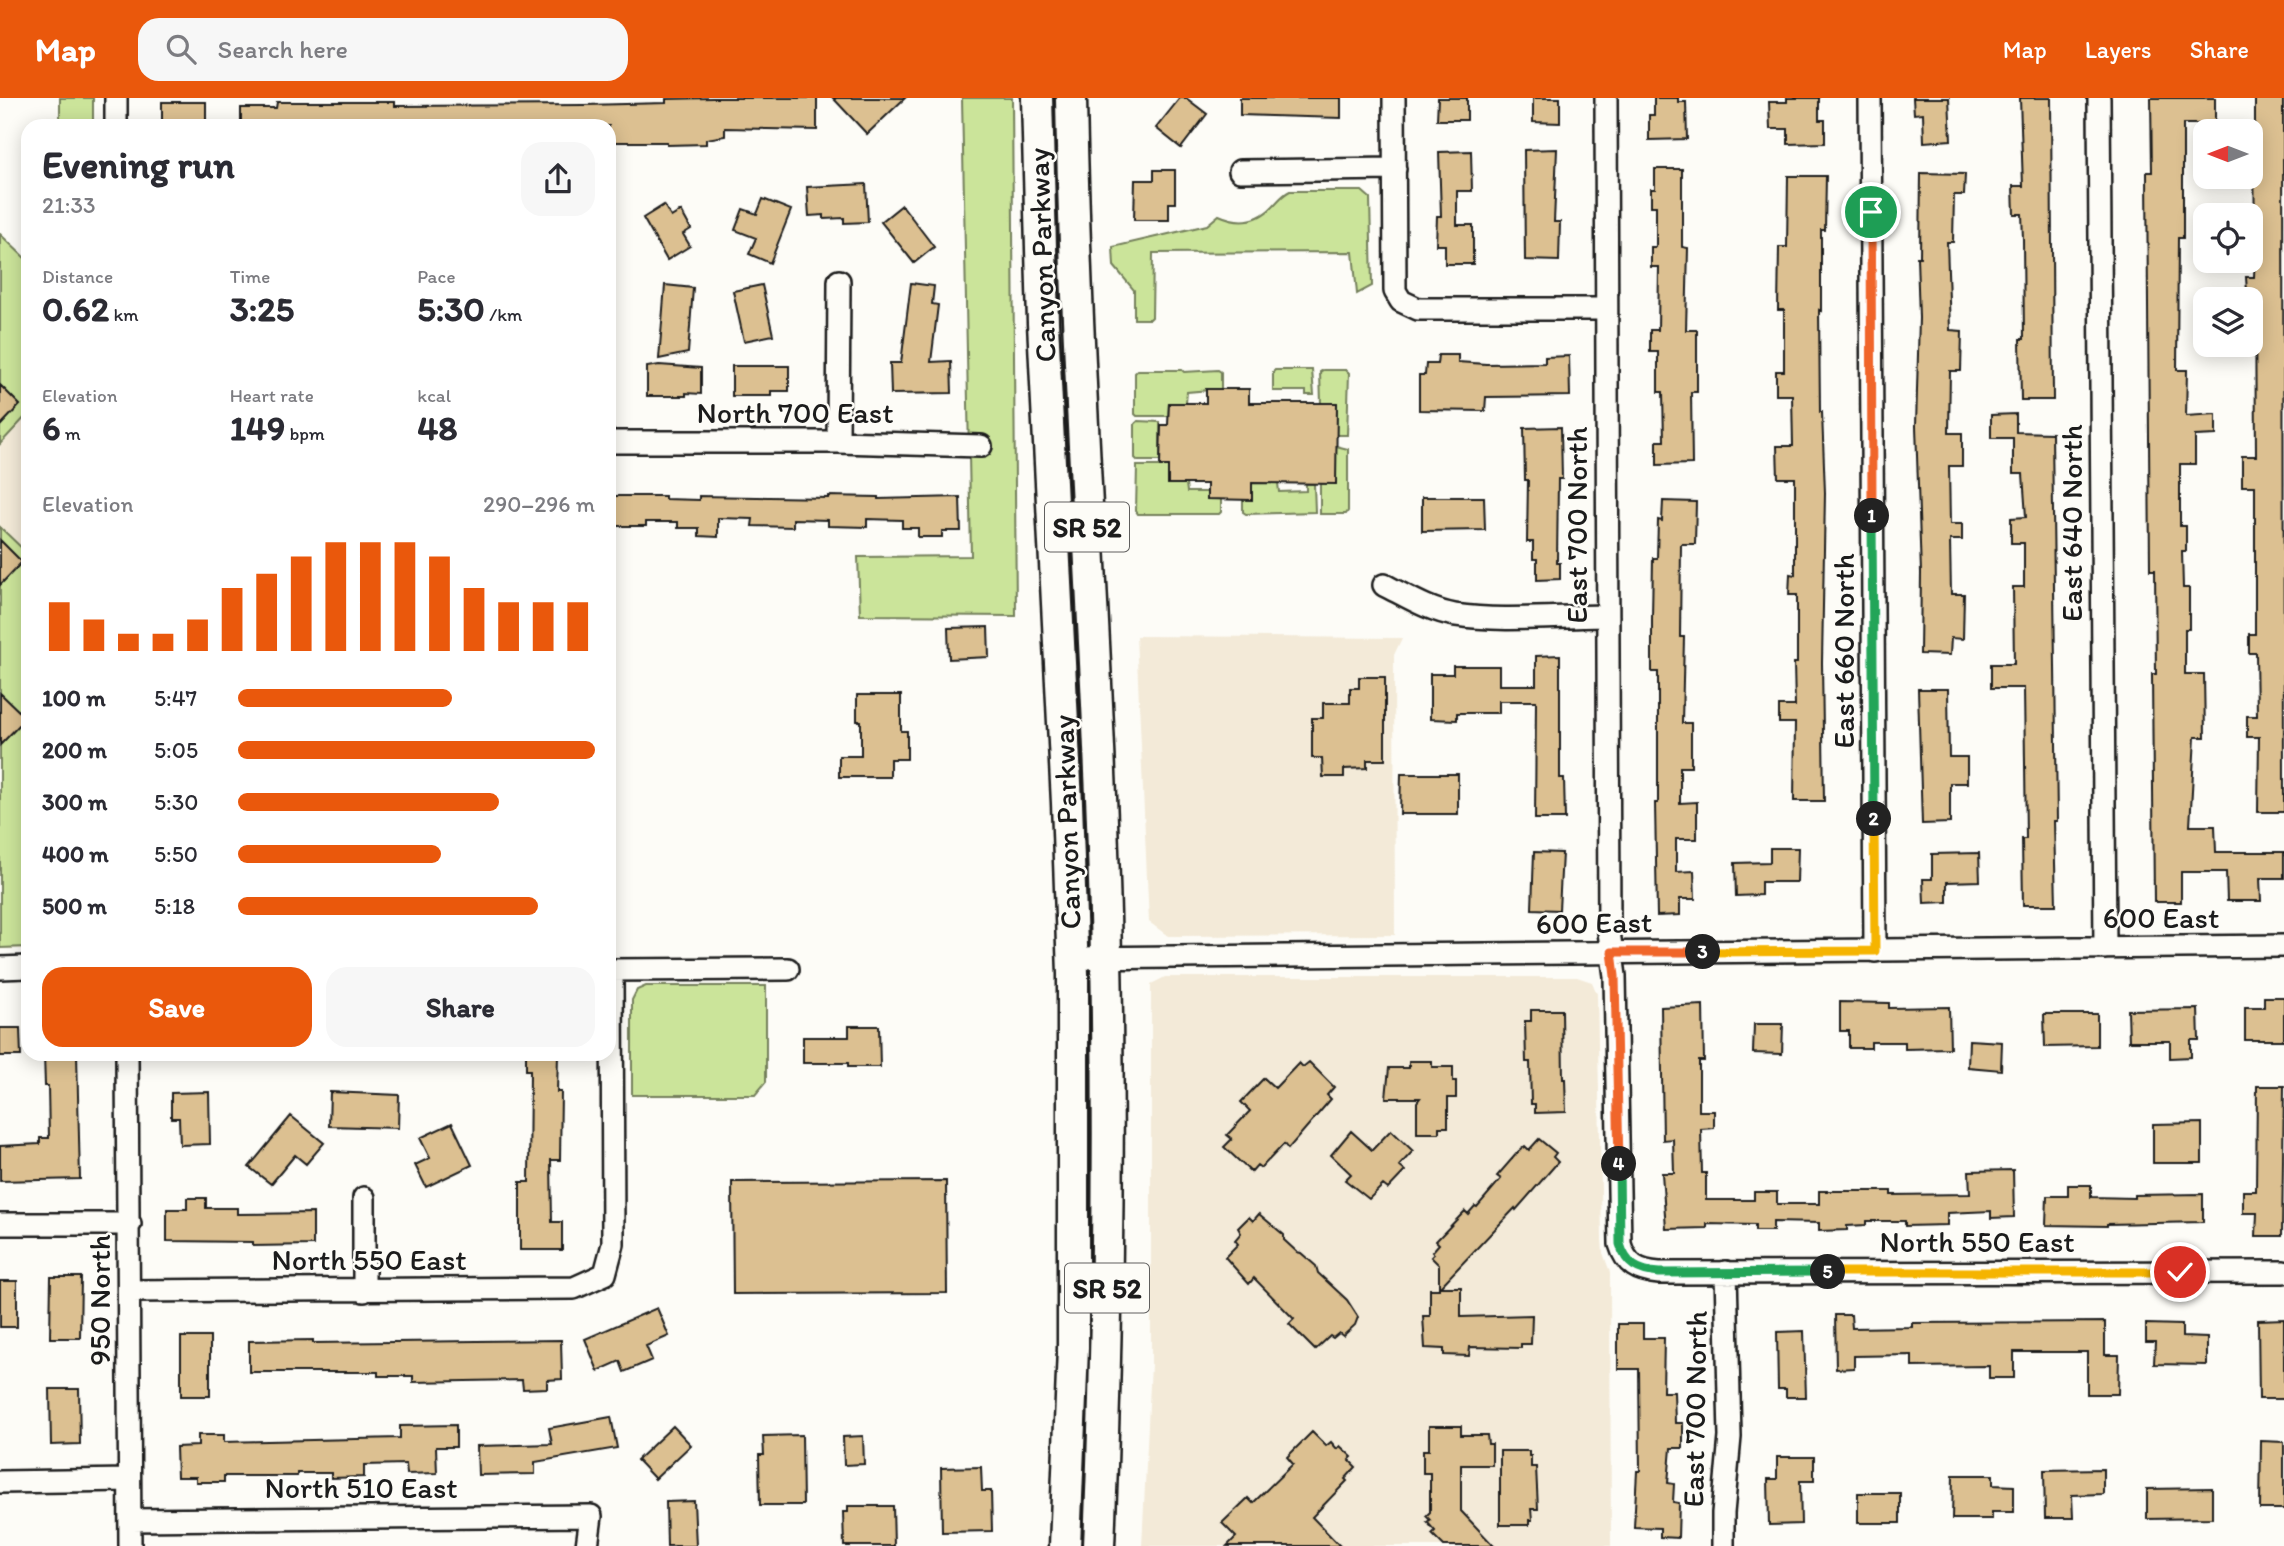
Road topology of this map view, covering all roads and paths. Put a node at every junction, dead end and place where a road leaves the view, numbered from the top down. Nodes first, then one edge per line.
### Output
1 (116, 98) edge
2 (1037, 98) edge
3 (1071, 98) edge
4 (1394, 98) edge
5 (1606, 98) edge
6 (1870, 98) edge
7 (2099, 98) edge
8 (116, 119) edge
9 (1395, 169) junction
10 (1240, 172) dead end
11 (839, 281) dead end
12 (1606, 310) junction
13 (616, 442) edge
14 (838, 442) junction
15 (981, 446) dead end
16 (1384, 585) dead end
17 (1608, 616) junction
18 (2284, 946) edge
19 (2105, 948) junction
20 (1875, 951) junction
21 (1612, 952) junction
22 (1106, 957) junction
23 (1073, 958) junction
24 (21, 967) edge
25 (0, 968) edge
26 (788, 969) dead end
27 (616, 971) edge
28 (127, 1061) edge
29 (611, 1061) edge
30 (365, 1198) dead end
31 (0, 1224) edge
32 (130, 1224) junction
33 (1629, 1264) joint
34 (1726, 1272) junction
35 (2284, 1272) edge
36 (130, 1291) junction
37 (365, 1291) junction
38 (129, 1480) junction
39 (0, 1482) edge
40 (131, 1520) junction
41 (130, 1546) edge
42 (587, 1546) edge
43 (1065, 1546) edge
44 (1099, 1546) edge
45 (1723, 1546) edge

1 - 8 street
2 - 23 highway, Canyon Parkway / SR 52
3 - 22 highway, Canyon Parkway / SR 52
4 - 9 street
5 - 12 street, East 700 North
6 - 20 street, East 660 North
7 - 19 street, East 640 North
9 - 10 street
9 - 12 street
11 - 14 street
12 - 17 street, East 700 North
13 - 14 street, North 700 East
14 - 15 street, North 700 East
16 - 17 street
17 - 21 street, East 700 North
18 - 19 street, 600 East
19 - 20 street, 600 East
20 - 21 street, 600 East
21 - 22 street, 600 East
21 - 33 street, East 700 North
22 - 23 street, 600 East
22 - 44 highway, Canyon Parkway / SR 52
23 - 43 highway, Canyon Parkway / SR 52
24 - 25 street
26 - 27 street
28 - 32 street, 950 North
29 - 37 street, North 550 East
30 - 37 street
31 - 32 street
32 - 36 street, 950 North
33 - 34 street, North 550 East
34 - 35 street, North 550 East
34 - 45 street, East 700 North
36 - 37 street, North 550 East
36 - 38 street, 950 North
38 - 39 street
38 - 40 street, 950 North
40 - 41 street, 950 North
40 - 42 street, North 510 East

